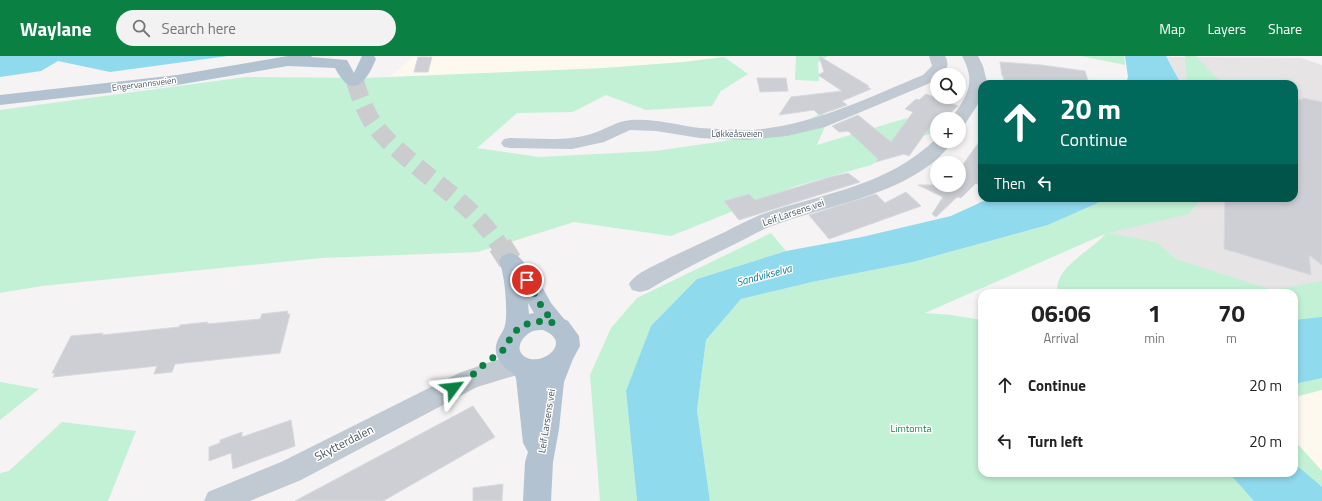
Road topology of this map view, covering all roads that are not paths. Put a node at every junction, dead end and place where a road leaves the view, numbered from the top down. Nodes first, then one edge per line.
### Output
1 (304, 56) edge
2 (937, 56) edge
3 (970, 56) edge
4 (372, 57) edge
5 (288, 61) junction
6 (336, 61) edge
7 (979, 80) edge
8 (978, 86) edge
9 (0, 100) edge
10 (964, 112) edge
11 (510, 143) dead end
12 (938, 148) edge
13 (640, 284) dead end
14 (554, 323) junction
15 (517, 352) junction
16 (561, 359) junction
17 (539, 462) junction
18 (218, 501) edge
19 (537, 501) edge

1 - 5 main road, Engervannsveien
2 - 11 street, Løkkeåsveien
3 - 7 street
4 - 6 main road
5 - 6 main road, Engervannsveien
5 - 9 main road, Engervannsveien
8 - 10 street
12 - 13 street, Leif Larsens vei
14 - 15 main road
14 - 15 main road, Leif Larsens vei
14 - 16 main road
15 - 16 main road
15 - 17 main road, Leif Larsens vei
15 - 18 street, Skytterdalen
16 - 17 main road, Leif Larsens vei
17 - 19 main road, Leif Larsens vei

